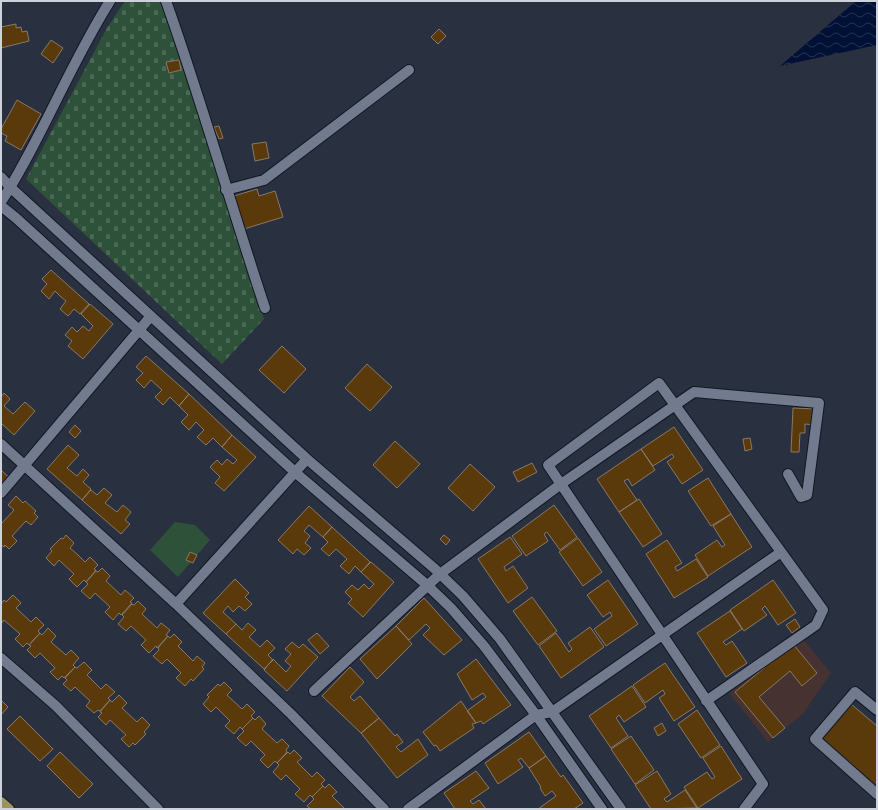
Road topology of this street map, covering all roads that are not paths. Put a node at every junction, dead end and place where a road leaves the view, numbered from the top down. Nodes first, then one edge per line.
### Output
1 (110, 1) edge
2 (166, 1) edge
3 (409, 70) dead end
4 (1, 177) edge
5 (10, 187) junction
6 (226, 190) junction
7 (1, 202) edge
8 (1, 206) edge
9 (265, 308) dead end
10 (151, 316) junction
11 (138, 329) junction
12 (676, 406) junction
13 (1, 444) edge
14 (307, 459) junction
15 (24, 466) junction
16 (296, 473) junction
17 (788, 474) dead end
18 (561, 484) junction
19 (1, 493) edge
20 (781, 552) junction
21 (440, 574) junction
22 (427, 585) junction
23 (176, 604) junction
24 (662, 634) junction
25 (1, 658) edge
26 (314, 691) dead end
27 (706, 701) junction
28 (877, 710) edge
29 (552, 712) junction
30 (536, 715) junction
31 (877, 794) edge
32 (1, 802) edge
33 (9, 809) edge
34 (158, 809) edge
35 (384, 809) edge
36 (408, 809) edge
37 (602, 809) edge
38 (621, 809) edge
39 (744, 809) edge

1 - 5 street
2 - 6 street
3 - 6 street
4 - 5 street
5 - 7 street
5 - 10 street
6 - 9 street
8 - 11 street
10 - 11 street
10 - 14 street
11 - 15 street
11 - 16 street
12 - 17 street
12 - 18 street
12 - 18 street
12 - 20 street
13 - 15 street
14 - 16 street
14 - 21 street
15 - 19 street
15 - 23 street
16 - 22 street
16 - 23 street
18 - 21 street
18 - 24 street
20 - 24 street
20 - 27 street
21 - 22 street
21 - 29 street
22 - 26 street
22 - 30 street
23 - 35 street
24 - 27 street
24 - 29 street
25 - 34 street
27 - 39 street
28 - 31 street
29 - 30 street
29 - 38 street
30 - 36 street
30 - 37 street
32 - 33 main road

